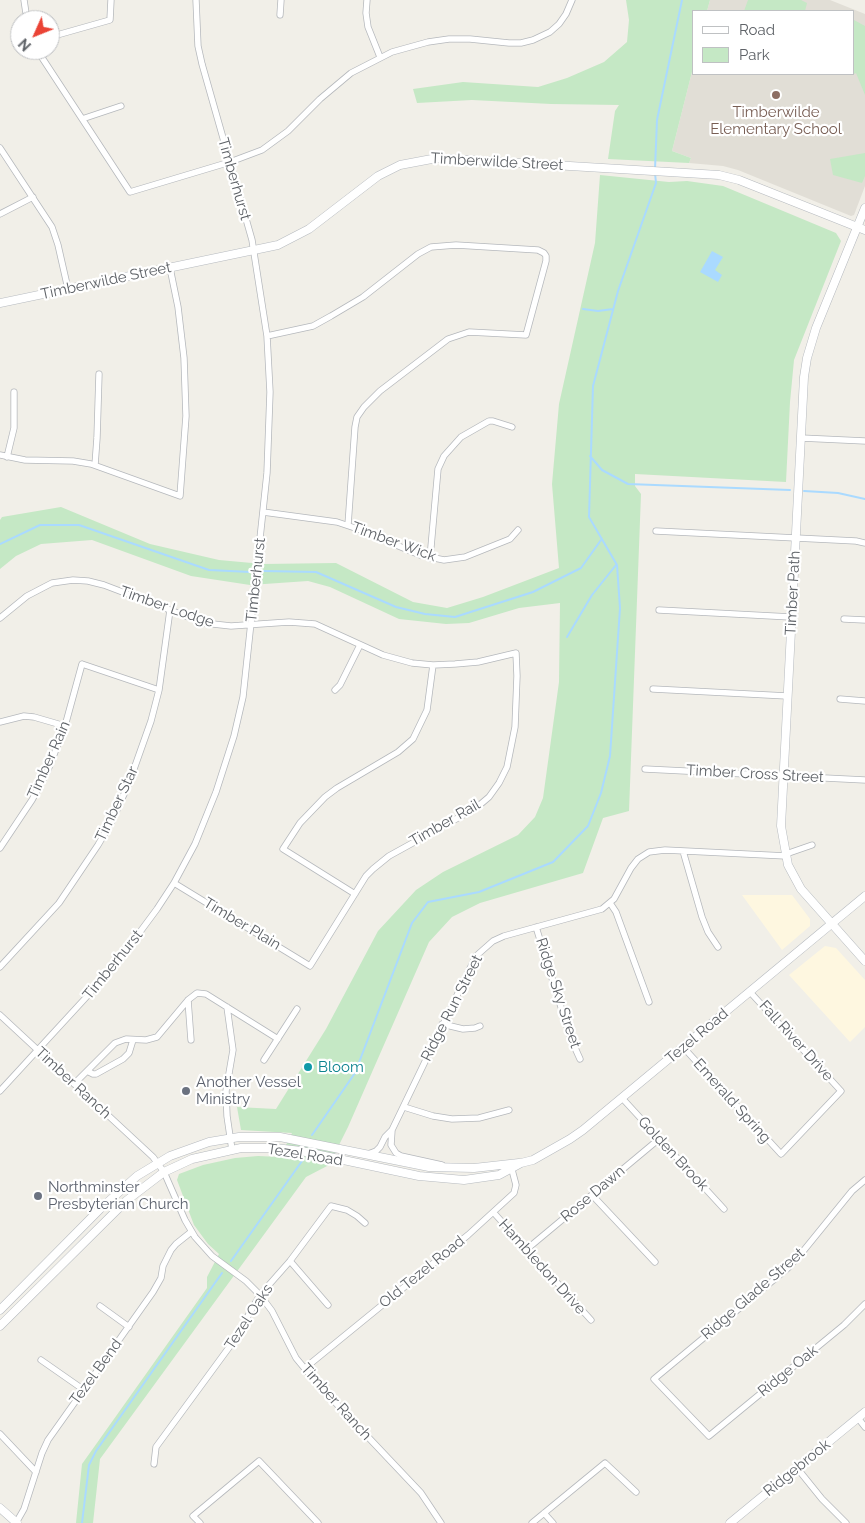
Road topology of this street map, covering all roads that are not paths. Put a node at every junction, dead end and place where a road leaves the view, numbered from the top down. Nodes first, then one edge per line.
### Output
1 (110, 0) edge
2 (196, 0) edge
3 (280, 0) edge
4 (367, 0) edge
5 (572, 0) edge
6 (280, 15) dead end
7 (60, 35) edge
8 (380, 57) junction
9 (44, 60) edge
10 (121, 106) dead end
11 (82, 119) junction
12 (0, 148) edge
13 (230, 162) junction
14 (33, 197) junction
15 (865, 208) edge
16 (0, 214) edge
17 (861, 228) edge
18 (253, 250) junction
19 (170, 268) junction
20 (68, 289) junction
21 (0, 303) edge
22 (266, 336) junction
23 (98, 374) dead end
24 (14, 392) dead end
25 (512, 427) dead end
26 (801, 438) junction
27 (865, 441) edge
28 (0, 455) edge
29 (7, 457) junction
30 (95, 465) junction
31 (263, 512) junction
32 (348, 525) junction
33 (518, 530) dead end
34 (656, 530) dead end
35 (796, 537) junction
36 (865, 543) edge
37 (430, 558) junction
38 (170, 610) junction
39 (659, 610) dead end
40 (791, 617) junction
41 (0, 618) edge
42 (844, 619) dead end
43 (865, 620) edge
44 (252, 624) junction
45 (360, 645) junction
46 (516, 653) joint
47 (433, 665) junction
48 (653, 689) dead end
49 (159, 690) junction
50 (335, 690) dead end
51 (787, 696) junction
52 (840, 699) dead end
53 (865, 701) edge
54 (0, 722) edge
55 (66, 726) junction
56 (645, 768) dead end
57 (783, 776) junction
58 (865, 780) edge
59 (812, 844) dead end
60 (0, 848) edge
61 (683, 851) junction
62 (786, 855) junction
63 (174, 883) junction
64 (355, 894) junction
65 (865, 896) edge
66 (610, 903) junction
67 (831, 924) junction
68 (536, 927) junction
69 (718, 947) dead end
70 (865, 961) edge
71 (310, 966) joint
72 (0, 967) edge
73 (750, 992) junction
74 (188, 1000) junction
75 (649, 1002) dead end
76 (227, 1007) junction
77 (297, 1009) dead end
78 (0, 1015) edge
79 (442, 1024) junction
80 (480, 1026) dead end
81 (278, 1039) junction
82 (133, 1040) junction
83 (191, 1040) dead end
84 (683, 1047) junction
85 (38, 1050) junction
86 (580, 1059) dead end
87 (264, 1060) dead end
88 (87, 1070) junction
89 (74, 1084) junction
90 (0, 1091) edge
91 (622, 1098) junction
92 (404, 1107) junction
93 (509, 1110) dead end
94 (392, 1130) junction
95 (229, 1138) junction
96 (659, 1139) junction
97 (232, 1150) junction
98 (367, 1154) junction
99 (780, 1154) joint
100 (157, 1162) junction
101 (511, 1166) junction
102 (455, 1168) junction
103 (164, 1172) junction
104 (865, 1180) edge
105 (592, 1195) junction
106 (724, 1209) dead end
107 (494, 1213) junction
108 (365, 1223) dead end
109 (191, 1232) junction
110 (527, 1249) junction
111 (290, 1262) junction
112 (655, 1262) dead end
113 (260, 1295) junction
114 (865, 1304) edge
115 (328, 1305) dead end
116 (100, 1306) dead end
117 (0, 1310) edge
118 (591, 1320) dead end
119 (0, 1326) edge
120 (130, 1327) junction
121 (42, 1360) dead end
122 (305, 1368) junction
123 (84, 1390) junction
124 (865, 1412) edge
125 (858, 1418) junction
126 (865, 1427) edge
127 (0, 1434) edge
128 (708, 1436) joint
129 (154, 1464) dead end
130 (797, 1468) junction
131 (36, 1472) junction
132 (636, 1492) dead end
133 (0, 1508) edge
134 (544, 1513) junction
135 (17, 1523) edge
136 (200, 1523) edge
137 (318, 1523) edge
138 (440, 1523) edge
139 (532, 1523) edge
140 (553, 1523) edge
141 (730, 1523) edge
142 (846, 1523) edge

1 - 7 street
2 - 13 street, Timberhurst
3 - 6 street
4 - 8 street
5 - 8 street
8 - 13 street
9 - 11 street
10 - 11 street
11 - 13 street
12 - 14 street
13 - 18 street, Timberhurst
14 - 16 street
14 - 20 street
15 - 17 street, Timber Path
17 - 18 street, Timberwilde Street
17 - 26 street, Timber Path
18 - 19 street, Timberwilde Street
18 - 22 street, Timberhurst
19 - 20 street, Timberwilde Street
19 - 30 street
20 - 21 street, Timberwilde Street
22 - 31 street, Timberhurst
22 - 32 street
23 - 30 street
24 - 29 street
25 - 37 street
26 - 27 street
26 - 35 street, Timber Path
28 - 29 street
29 - 30 street
31 - 32 street, Timber Wick
31 - 44 street, Timberhurst
32 - 37 street, Timber Wick
33 - 37 street, Timber Wick
34 - 35 street
35 - 36 street
35 - 40 street, Timber Path
38 - 41 street, Timber Lodge
38 - 44 street, Timber Lodge
38 - 49 street, Timber Star
39 - 40 street
40 - 51 street, Timber Path
42 - 43 street
44 - 45 street, Timber Lodge
44 - 63 street, Timberhurst
45 - 47 street, Timber Lodge
45 - 50 street
46 - 47 street, Timber Lodge
46 - 64 street, Timber Rail
47 - 64 street
48 - 51 street
49 - 55 street, Timber Rain
49 - 72 street, Timber Star
51 - 57 street, Timber Path
52 - 53 street
54 - 55 street
55 - 60 street, Timber Rain
56 - 57 street, Timber Cross Street
57 - 58 street, Timber Cross Street
57 - 62 street, Timber Path
59 - 62 street
61 - 62 street
61 - 66 street
61 - 69 street
62 - 67 street, Timber Path
63 - 71 street, Timber Plain
63 - 85 street, Timberhurst
64 - 71 street, Timber Rail
65 - 67 street, Tezel Road
66 - 68 street, Ridge Run Street
66 - 75 street
67 - 70 street, Timber Path
67 - 73 street, Tezel Road
68 - 79 street, Ridge Run Street
68 - 86 street, Ridge Sky Street
73 - 84 street, Tezel Road
73 - 99 street, Fall River Drive
74 - 76 street
74 - 82 street
74 - 83 street
76 - 81 street
76 - 95 street
77 - 81 street
78 - 85 street, Timber Ranch
79 - 80 street
79 - 92 street, Ridge Run Street
81 - 87 street
82 - 88 street
82 - 88 street
84 - 91 street, Tezel Road
84 - 99 street, Emerald Spring
85 - 89 street, Timber Ranch
85 - 90 street, Timberhurst
88 - 89 street
89 - 100 street, Timber Ranch
91 - 96 street, Golden Brook
91 - 101 street, Tezel Road
92 - 93 street
92 - 94 street, Ridge Run Street
94 - 98 street, Ridge Run Street
94 - 102 street
95 - 97 street
95 - 98 street, Tezel Road
95 - 100 street, Tezel Road
96 - 105 street, Rose Dawn
96 - 106 street, Golden Brook
97 - 101 street, Tezel Road
97 - 103 street, Tezel Road
98 - 102 street, Tezel Road
100 - 103 street, Timber Ranch
100 - 117 street, Tezel Road
101 - 102 street, Tezel Road
101 - 107 street, Old Tezel Road
103 - 109 street, Timber Ranch
103 - 119 street, Tezel Road
104 - 128 street, Ridge Glade Street
105 - 110 street, Rose Dawn
105 - 112 street
107 - 110 street, Hambledon Drive
107 - 122 street, Old Tezel Road
108 - 111 street, Tezel Oaks
109 - 113 street, Timber Ranch
109 - 120 street, Tezel Bend
110 - 118 street, Hambledon Drive
111 - 113 street, Tezel Oaks
111 - 115 street
113 - 122 street, Timber Ranch
113 - 129 street, Tezel Oaks
114 - 128 street, Ridge Oak
116 - 120 street
120 - 123 street, Tezel Bend
121 - 123 street
122 - 138 street, Timber Ranch
123 - 131 street, Tezel Bend
124 - 125 street, Ridgebrook
125 - 126 street
125 - 130 street, Ridgebrook
127 - 131 street
130 - 141 street, Ridgebrook
130 - 142 street
131 - 135 street, Tezel Bend
132 - 134 street
133 - 135 street
134 - 139 street
134 - 140 street
136 - 137 street

